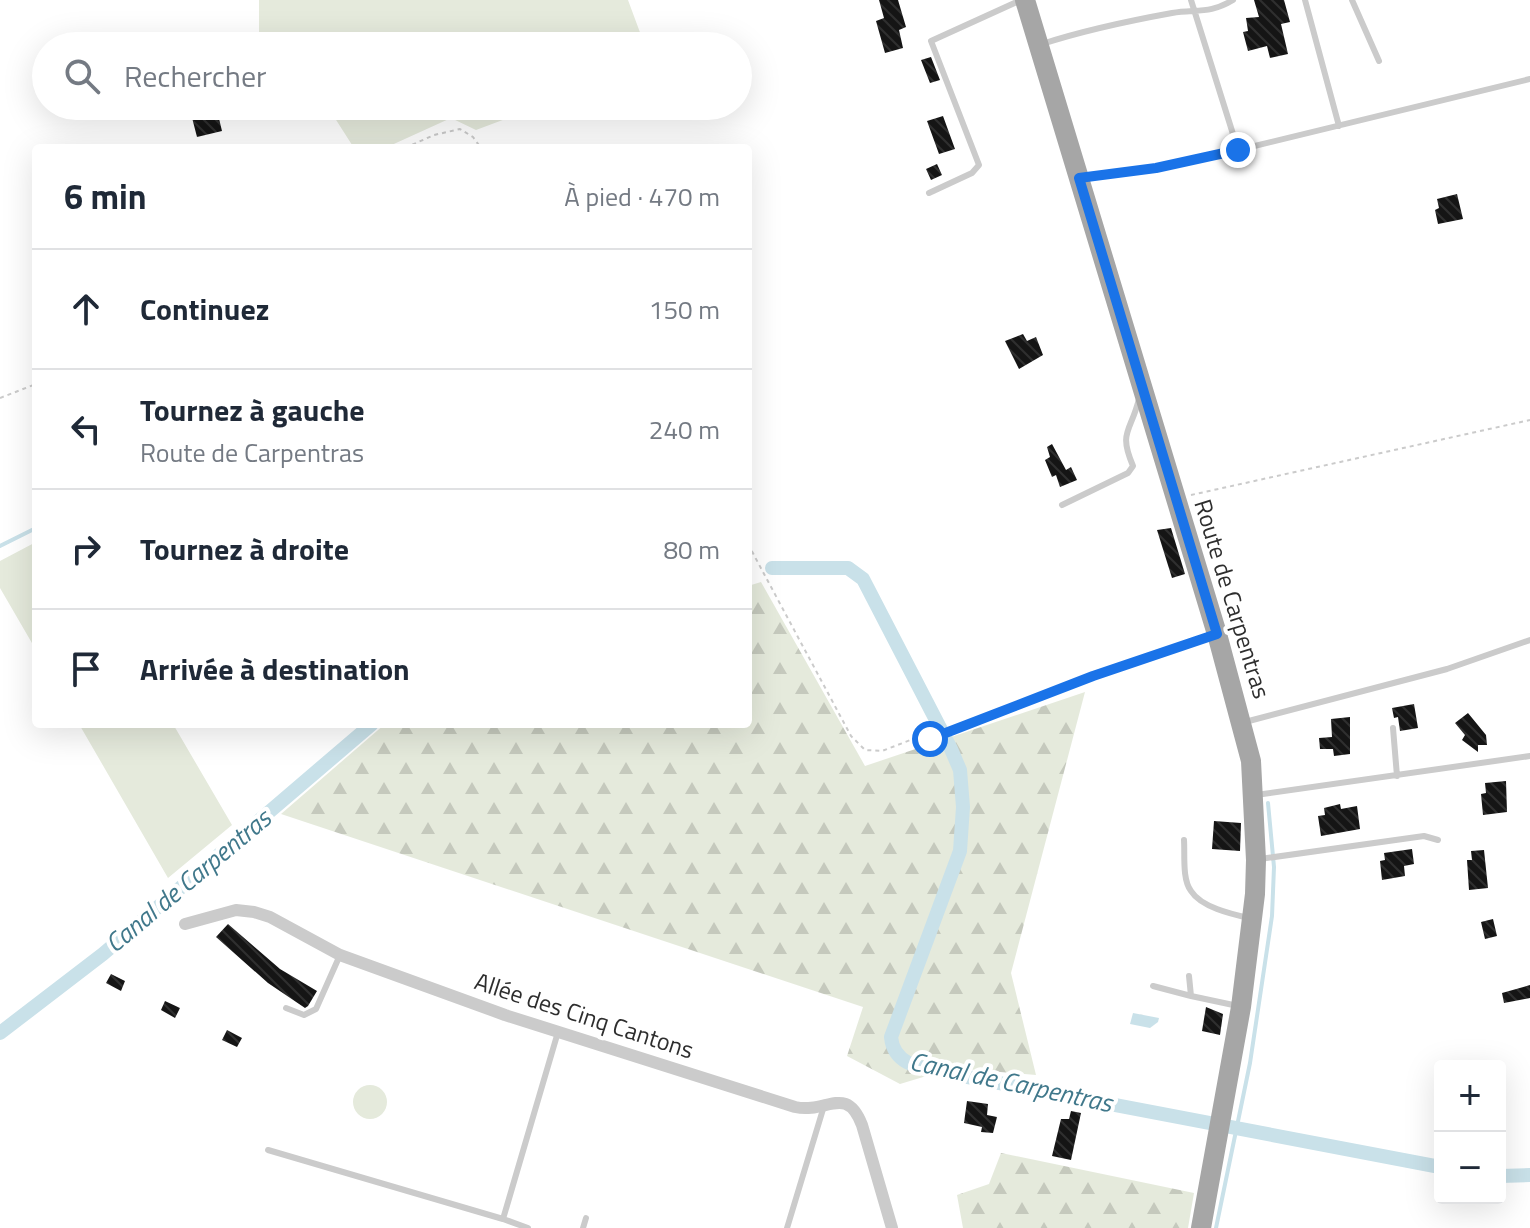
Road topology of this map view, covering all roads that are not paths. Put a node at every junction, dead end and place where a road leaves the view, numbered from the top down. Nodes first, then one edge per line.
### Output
1 (1023, 0) edge
2 (1191, 0) edge
3 (1233, 0) edge
4 (1305, 0) edge
5 (1352, 0) edge
6 (1196, 11) junction
7 (1039, 45) junction
8 (1379, 61) dead end
9 (1530, 79) edge
10 (1339, 126) junction
11 (1238, 150) junction
12 (1079, 178) junction
13 (929, 193) dead end
14 (1142, 388) junction
15 (1062, 505) dead end
16 (1530, 640) edge
17 (1242, 723) junction
18 (1393, 728) dead end
19 (1530, 756) edge
20 (1397, 776) junction
21 (1254, 796) junction
22 (1184, 840) dead end
23 (1438, 840) dead end
24 (1256, 860) junction
25 (1252, 919) junction
26 (185, 924) dead end
27 (340, 955) junction
28 (1189, 976) dead end
29 (1153, 986) dead end
30 (1191, 996) junction
31 (1241, 1007) junction
32 (286, 1008) dead end
33 (558, 1032) junction
34 (824, 1106) junction
35 (268, 1150) dead end
36 (586, 1218) dead end
37 (503, 1219) junction
38 (528, 1228) edge
39 (583, 1228) edge
40 (787, 1228) edge
41 (892, 1228) edge
42 (1201, 1228) edge

1 - 7 main road, Route de Carpentras
1 - 13 lane
2 - 6 lane
3 - 6 lane
4 - 10 lane
5 - 8 lane
6 - 7 lane
6 - 11 lane
7 - 12 main road, Route de Carpentras
9 - 10 lane
10 - 11 lane
11 - 12 lane
12 - 14 main road, Route de Carpentras
14 - 15 lane
14 - 17 main road, Route de Carpentras
16 - 17 lane
17 - 21 main road, Route de Carpentras
18 - 20 lane
19 - 20 lane
20 - 21 lane
21 - 24 main road, Route de Carpentras
22 - 25 lane
23 - 24 lane
24 - 25 main road, Route de Carpentras
25 - 31 main road, Route de Carpentras
26 - 27 street, Allée des Cinq Cantons
27 - 32 lane
27 - 33 street, Allée des Cinq Cantons
28 - 30 lane
29 - 30 lane
30 - 31 lane
31 - 42 main road, Route de Carpentras
33 - 34 street, Allée des Cinq Cantons
33 - 37 lane
34 - 40 lane
34 - 41 street, Allée des Cinq Cantons
35 - 37 lane
36 - 39 lane
37 - 38 lane

